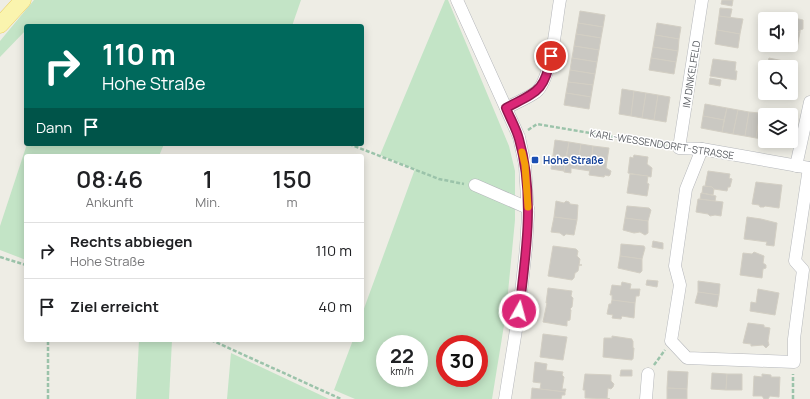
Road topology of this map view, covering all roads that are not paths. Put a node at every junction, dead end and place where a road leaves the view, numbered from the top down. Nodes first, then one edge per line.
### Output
1 (23, 0) edge
2 (457, 0) edge
3 (560, 0) edge
4 (702, 0) edge
5 (0, 25) edge
6 (810, 102) edge
7 (506, 108) junction
8 (680, 148) joint
9 (702, 149) junction
10 (796, 166) junction
11 (809, 168) edge
12 (474, 186) road end
13 (528, 208) junction
14 (648, 374) road end
15 (505, 399) edge
16 (646, 399) edge

1 - 5 main road
2 - 7 street
3 - 7 street
4 - 8 street, IM DINKELFELD
6 - 10 street
7 - 13 street
8 - 9 street, KARL-WESSENDORFT-STRASSE
9 - 10 street, KARL-WESSENDORFT-STRASSE
9 - 11 street
10 - 11 street, KARL-WESSENDORFT-STRASSE
12 - 13 street
13 - 15 street
14 - 16 street

